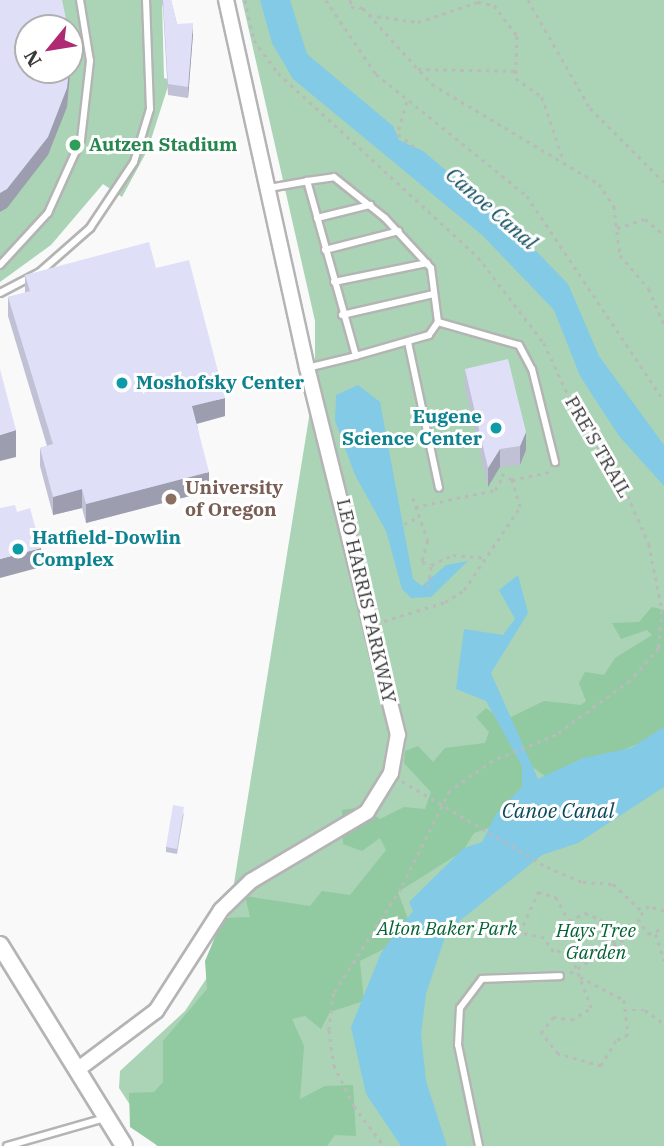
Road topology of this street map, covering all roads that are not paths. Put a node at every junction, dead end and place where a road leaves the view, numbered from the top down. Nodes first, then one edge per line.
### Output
1 (80, 0) edge
2 (146, 0) edge
3 (226, 0) edge
4 (307, 181) junction
5 (269, 188) junction
6 (370, 205) junction
7 (317, 218) junction
8 (399, 231) junction
9 (325, 250) junction
10 (427, 263) junction
11 (0, 265) edge
12 (334, 282) junction
13 (0, 293) edge
14 (434, 294) junction
15 (342, 315) junction
16 (438, 322) junction
17 (408, 342) junction
18 (356, 356) junction
19 (307, 368) junction
20 (555, 462) road end
21 (439, 488) dead end
22 (0, 945) edge
23 (560, 976) road end
24 (77, 1070) junction
25 (106, 1117) junction
26 (124, 1145) edge
27 (7, 1146) edge
28 (479, 1146) edge

1 - 11 lane
2 - 13 lane
3 - 5 street, LEO HARRIS PARKWAY
4 - 5 lane
4 - 6 lane
4 - 7 lane
5 - 19 street, LEO HARRIS PARKWAY
6 - 7 lane
6 - 8 lane
7 - 9 lane
8 - 9 lane
8 - 10 lane
9 - 12 lane
10 - 12 lane
10 - 14 lane
12 - 15 lane
14 - 15 lane
14 - 16 lane
15 - 18 lane
16 - 17 lane
16 - 20 lane
17 - 18 lane
17 - 21 lane
18 - 19 lane
19 - 24 street, LEO HARRIS PARKWAY
22 - 24 main road
23 - 28 lane
24 - 25 main road
25 - 26 main road
25 - 27 lane

